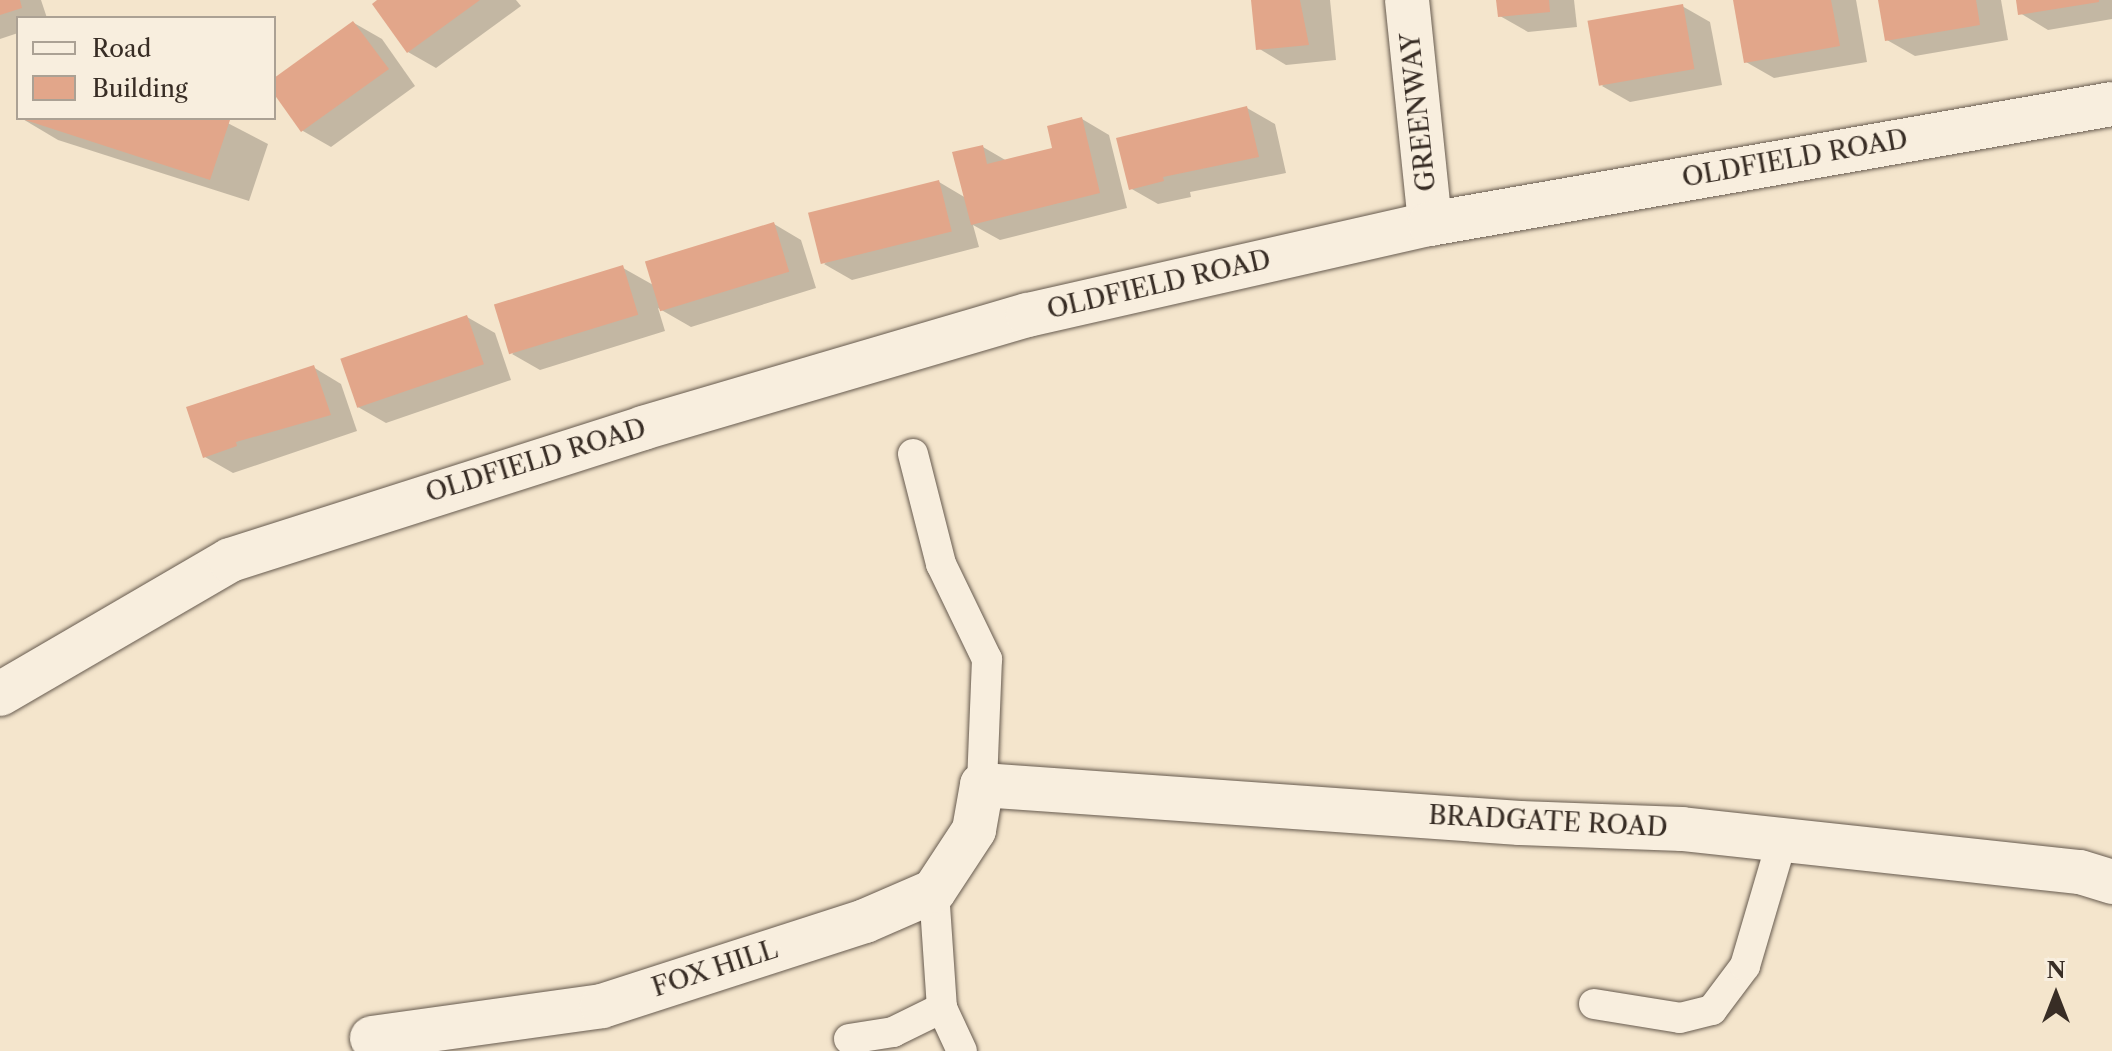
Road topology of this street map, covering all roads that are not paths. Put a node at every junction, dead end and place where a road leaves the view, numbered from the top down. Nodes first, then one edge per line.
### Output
1 (1407, 0) edge
2 (2112, 104) edge
3 (1430, 224) junction
4 (913, 454) dead end
5 (0, 694) edge
6 (982, 785) junction
7 (1782, 840) junction
8 (2112, 882) edge
9 (934, 891) junction
10 (1594, 1004) dead end
11 (942, 1008) junction
12 (372, 1038) dead end
13 (849, 1039) dead end
14 (962, 1051) edge

1 - 3 street, GREENWAY
2 - 3 street, OLDFIELD ROAD
3 - 5 street, OLDFIELD ROAD
4 - 6 lane
6 - 7 street, BRADGATE ROAD
6 - 9 street
7 - 8 street, BRADGATE ROAD
7 - 10 lane
9 - 11 lane
9 - 12 street, FOX HILL
11 - 13 lane
11 - 14 lane

